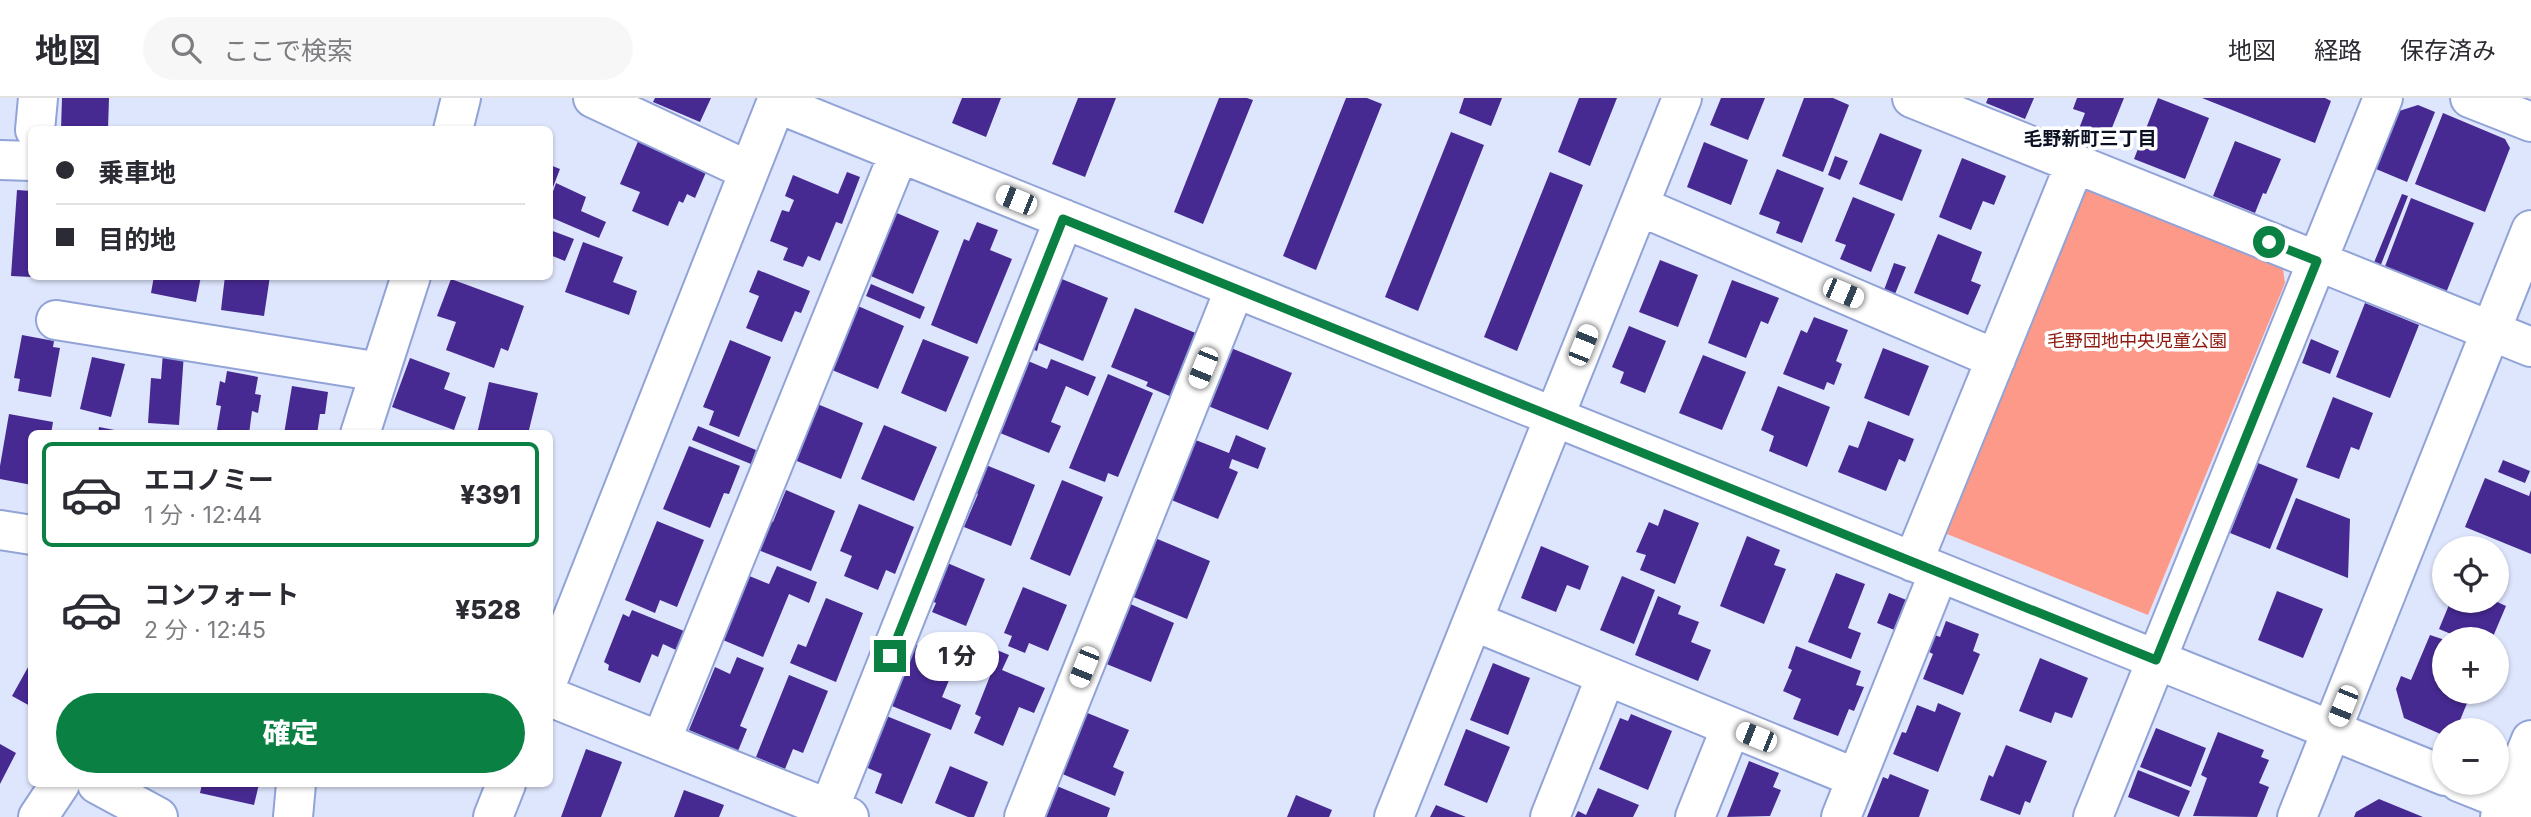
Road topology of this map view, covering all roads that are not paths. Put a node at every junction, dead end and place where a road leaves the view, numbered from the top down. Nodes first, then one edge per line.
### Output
1 (38, 98) edge
2 (461, 98) edge
3 (593, 98) edge
4 (1682, 98) edge
5 (1912, 98) edge
6 (2383, 98) edge
7 (2470, 98) edge
8 (777, 101) edge
9 (2531, 122) edge
10 (35, 126) edge
11 (454, 126) edge
12 (899, 153) junction
13 (0, 160) edge
14 (28, 161) edge
15 (2075, 164) junction
16 (749, 171) junction
17 (1639, 206) junction
18 (1063, 219) junction
19 (2531, 230) edge
20 (2317, 261) junction
21 (410, 280) edge
22 (1235, 288) junction
23 (56, 320) dead end
24 (2491, 331) junction
25 (2531, 347) edge
26 (1996, 359) junction
27 (380, 372) junction
28 (1554, 417) junction
29 (361, 430) edge
30 (0, 530) edge
31 (28, 534) edge
32 (1926, 567) junction
33 (1472, 621) junction
34 (2156, 660) junction
35 (553, 667) edge
36 (1606, 676) junction
37 (553, 698) edge
38 (1731, 727) junction
39 (2333, 731) junction
40 (2531, 740) edge
41 (661, 741) junction
42 (2432, 771) edge
43 (1856, 778) junction
44 (58, 787) edge
45 (103, 787) edge
46 (296, 787) edge
47 (505, 787) edge
48 (2484, 795) edge
49 (2513, 810) edge
50 (839, 813) edge
51 (38, 817) edge
52 (158, 817) edge
53 (293, 817) edge
54 (493, 817) edge
55 (1024, 817) edge
56 (1394, 817) edge
57 (1550, 817) edge
58 (1695, 817) edge
59 (1841, 817) edge
60 (2092, 817) edge
61 (2297, 817) edge

1 - 10 street
2 - 11 street
3 - 16 street
4 - 17 street
5 - 15 street
6 - 20 street
7 - 9 street
8 - 12 street
8 - 16 street
12 - 18 street
12 - 41 street
13 - 14 street
15 - 20 street
15 - 26 street
16 - 35 street
17 - 26 street
17 - 28 street
18 - 22 street
18 - 50 street
19 - 24 street
20 - 24 street
20 - 34 street
21 - 27 street
22 - 28 street
22 - 55 street
23 - 27 street
24 - 25 street
24 - 39 street
26 - 32 street
27 - 29 street
28 - 32 street
28 - 33 street
30 - 31 street
32 - 34 street
32 - 43 street
33 - 36 street
33 - 56 street
34 - 39 street
34 - 60 street
36 - 38 street
36 - 57 street
37 - 41 street
38 - 43 street
38 - 58 street
39 - 42 street
39 - 61 street
40 - 49 street
41 - 50 street
43 - 59 street
44 - 51 street
45 - 52 street
46 - 53 street
47 - 54 street
48 - 49 street

